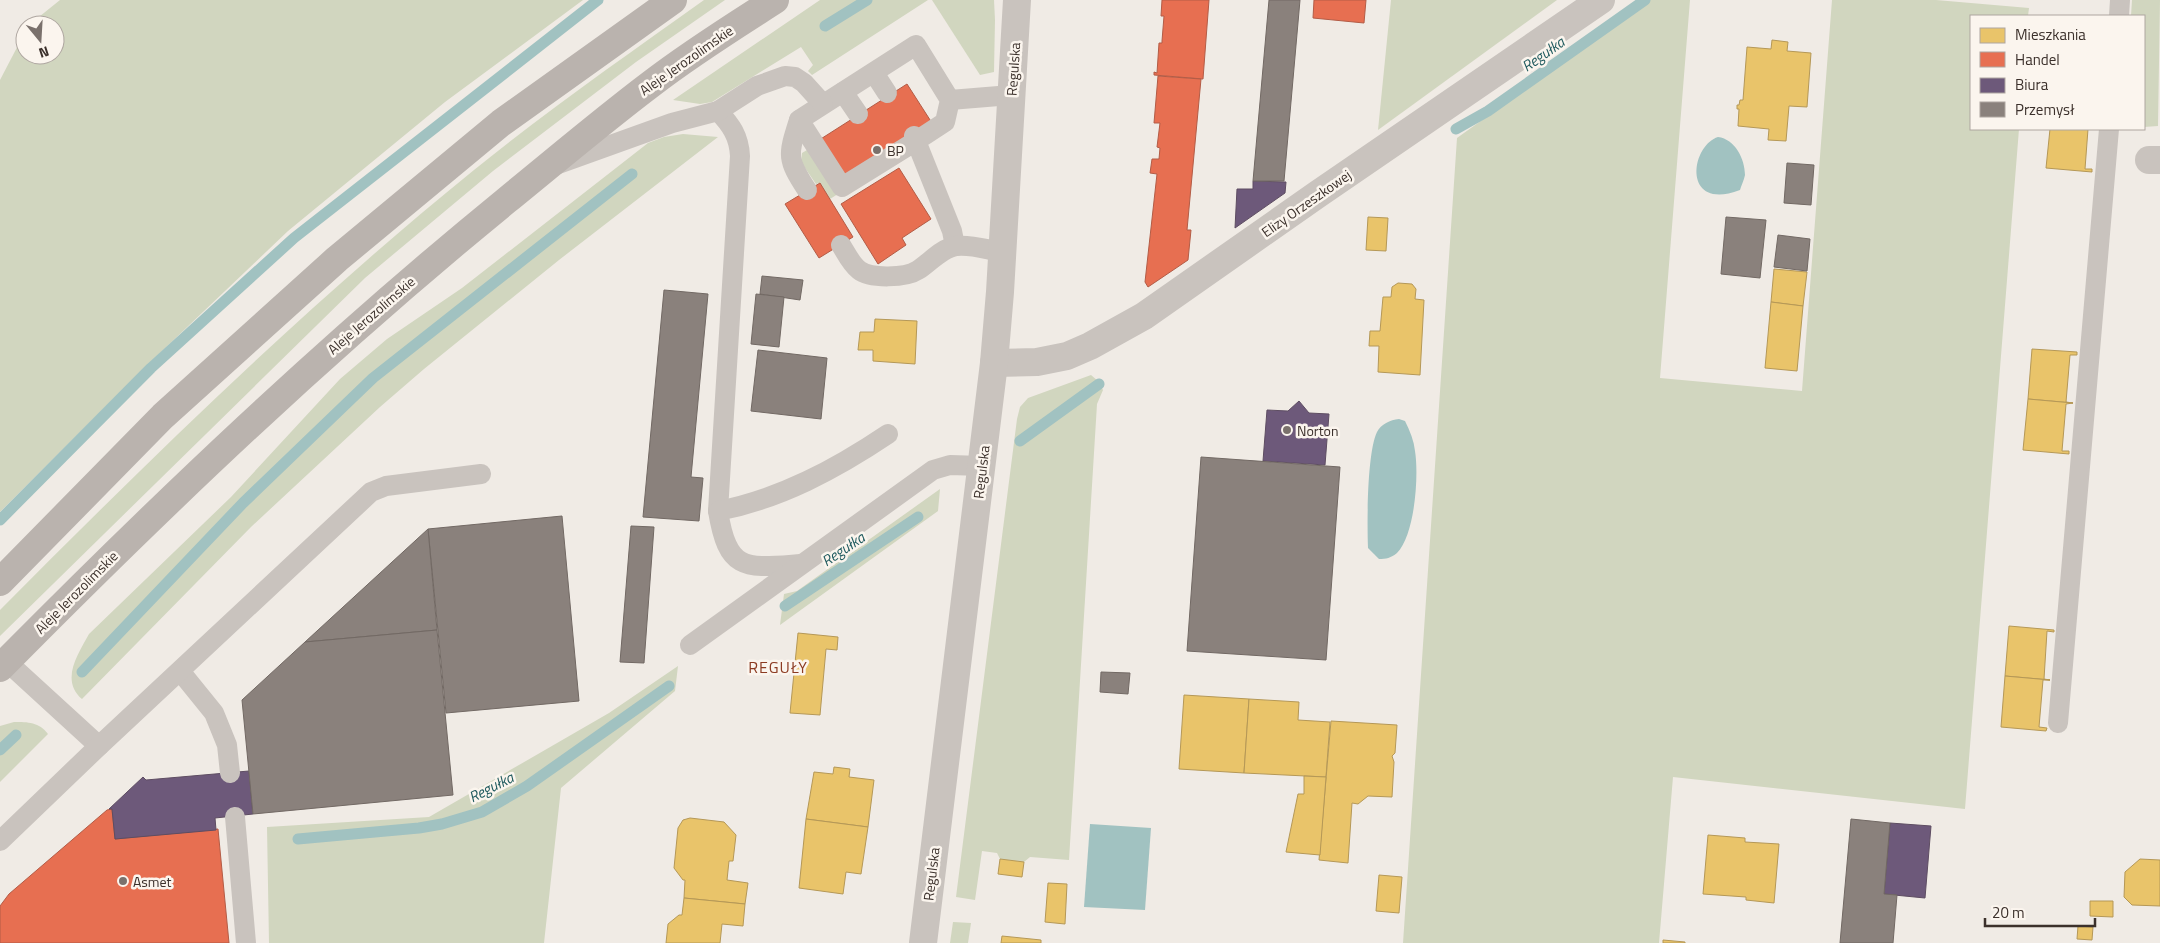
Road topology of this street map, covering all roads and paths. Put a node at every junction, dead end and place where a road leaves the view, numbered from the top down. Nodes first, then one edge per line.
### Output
1 (672, 0) edge
2 (775, 0) edge
3 (1017, 0) edge
4 (1601, 0) edge
5 (2120, 0) edge
6 (2119, 15) edge
7 (874, 73) junction
8 (844, 92) junction
9 (887, 93) dead end
10 (1011, 95) junction
11 (950, 100) junction
12 (823, 104) junction
13 (718, 111) junction
14 (858, 114) dead end
15 (799, 120) junction
16 (2109, 130) edge
17 (915, 138) junction
18 (544, 169) junction
19 (806, 190) dead end
20 (841, 245) dead end
21 (955, 246) junction
22 (1002, 252) junction
23 (994, 363) junction
24 (888, 434) dead end
25 (982, 466) junction
26 (481, 474) dead end
27 (718, 511) junction
28 (801, 564) junction
29 (0, 582) edge
30 (690, 645) dead end
31 (3, 665) edge
32 (180, 671) junction
33 (2058, 723) dead end
34 (99, 746) junction
35 (230, 773) dead end
36 (234, 817) dead end
37 (0, 841) edge
38 (246, 943) edge
39 (923, 943) edge

1 - 29 main road
2 - 18 main road, Aleje Jerozolimskie
3 - 10 street, Regulska
4 - 23 street, Elizy Orzeszkowej
5 - 6 lane
7 - 8 lane
7 - 9 lane
7 - 11 lane
8 - 12 lane
8 - 14 lane
10 - 11 lane
10 - 22 street, Regulska
11 - 17 lane
12 - 13 lane
12 - 15 lane
13 - 18 lane
13 - 27 lane
15 - 17 lane
15 - 19 lane
16 - 33 lane
17 - 21 lane
18 - 31 main road, Aleje Jerozolimskie
20 - 21 lane
21 - 22 lane
22 - 23 street, Regulska
23 - 25 street, Regulska
24 - 27 lane
25 - 28 lane
25 - 39 street, Regulska
26 - 32 lane
27 - 28 lane
28 - 30 lane
31 - 34 lane
32 - 34 lane
32 - 35 lane
34 - 37 lane
36 - 38 lane

